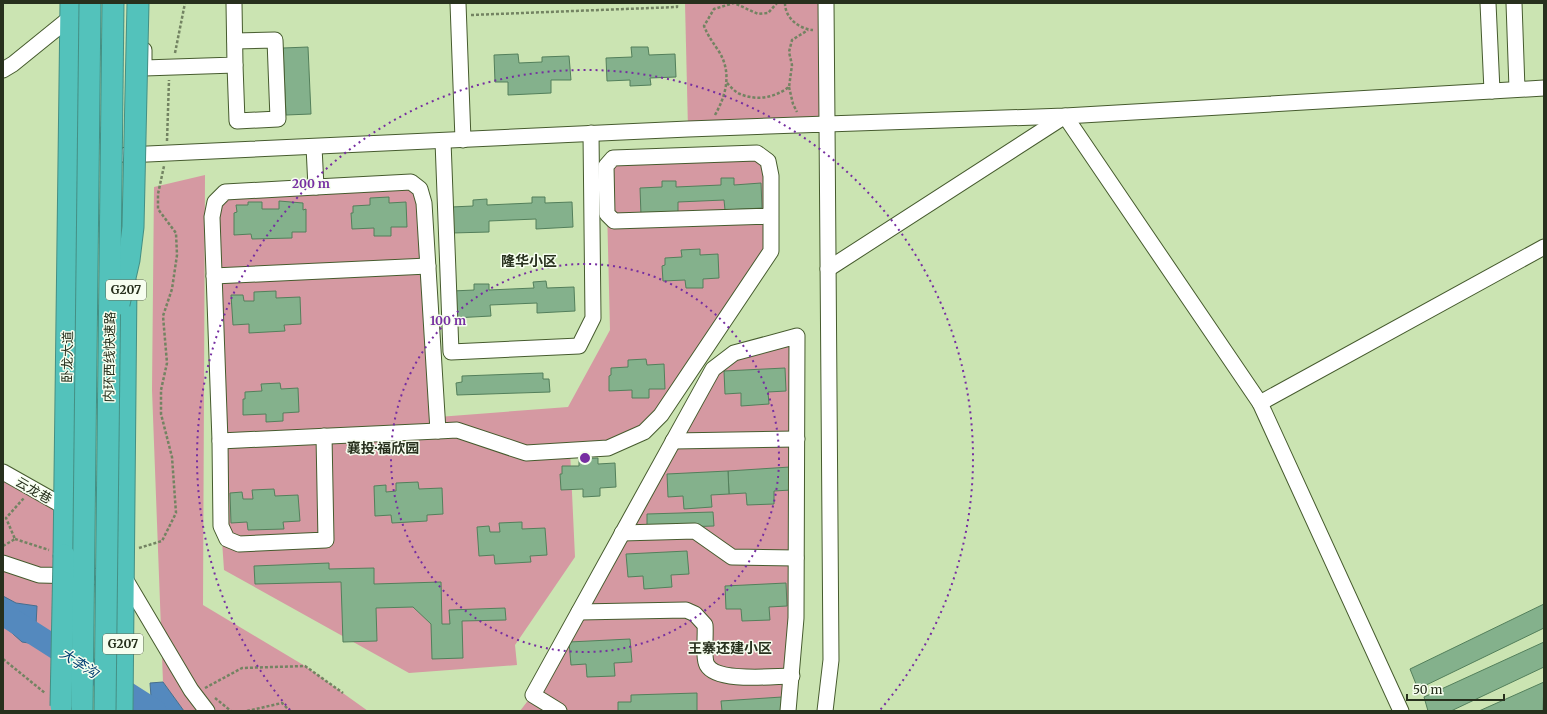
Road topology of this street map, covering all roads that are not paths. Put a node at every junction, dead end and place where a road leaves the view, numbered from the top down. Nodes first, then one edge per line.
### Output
1 (90, 3) edge
2 (113, 3) edge
3 (130, 3) edge
4 (138, 3) edge
5 (143, 3) edge
6 (234, 3) edge
7 (826, 3) edge
8 (1488, 3) edge
9 (1514, 3) edge
10 (73, 8) edge
11 (458, 9) edge
12 (235, 41) junction
13 (235, 65) junction
14 (3, 70) edge
15 (1544, 88) edge
16 (1518, 89) junction
17 (1492, 91) junction
18 (1065, 116) junction
19 (826, 124) junction
20 (591, 133) junction
21 (463, 140) junction
22 (443, 141) junction
23 (314, 147) junction
24 (126, 155) junction
25 (316, 187) junction
26 (771, 216) junction
27 (1544, 247) edge
28 (428, 266) junction
29 (828, 270) junction
30 (214, 276) junction
31 (86, 374) junction
32 (109, 376) junction
33 (1260, 402) junction
34 (438, 431) junction
35 (324, 436) junction
36 (797, 439) junction
37 (220, 441) junction
38 (673, 442) junction
39 (3, 472) edge
40 (65, 507) junction
41 (622, 533) junction
42 (796, 558) junction
43 (3, 564) edge
44 (124, 577) junction
45 (579, 612) junction
46 (792, 676) junction
47 (61, 709) edge
48 (82, 711) edge
49 (104, 711) edge
50 (122, 711) edge
51 (206, 711) edge
52 (559, 711) edge
53 (788, 711) edge
54 (825, 711) edge
55 (1402, 711) edge

1 - 31 highway, 内环西线快速路, bridge
2 - 32 highway, 内环西线快速路, bridge
3 - 24 highway, G207
4 - 32 highway, bridge
5 - 13 street
6 - 12 street
7 - 19 street
8 - 17 street
9 - 16 street
10 - 14 street
10 - 31 highway, bridge
10 - 40 highway, 卧龙大道
11 - 21 street
12 - 13 street
12 - 13 street
15 - 16 street
16 - 17 street
17 - 18 street
18 - 19 street
18 - 29 street
18 - 33 street
19 - 20 street
19 - 29 street
20 - 21 street
20 - 22 street
21 - 22 street
22 - 23 street
23 - 24 street
23 - 25 street
24 - 44 highway, G207
25 - 28 street
25 - 30 street
26 - 26 street
26 - 34 street
27 - 33 street
28 - 30 street
28 - 34 street
29 - 54 street
30 - 37 street
31 - 48 highway, 内环西线快速路, bridge
32 - 49 highway, 内环西线快速路, bridge
33 - 55 street
34 - 35 street
35 - 37 street
35 - 37 street
36 - 38 street
36 - 38 street
36 - 42 street
38 - 41 street
39 - 40 street, 云龙巷
40 - 47 highway, 卧龙大道, bridge
41 - 42 street
41 - 45 street
42 - 46 street
43 - 44 street
44 - 50 highway, G207
44 - 51 street
45 - 46 street
45 - 52 street
46 - 53 street

